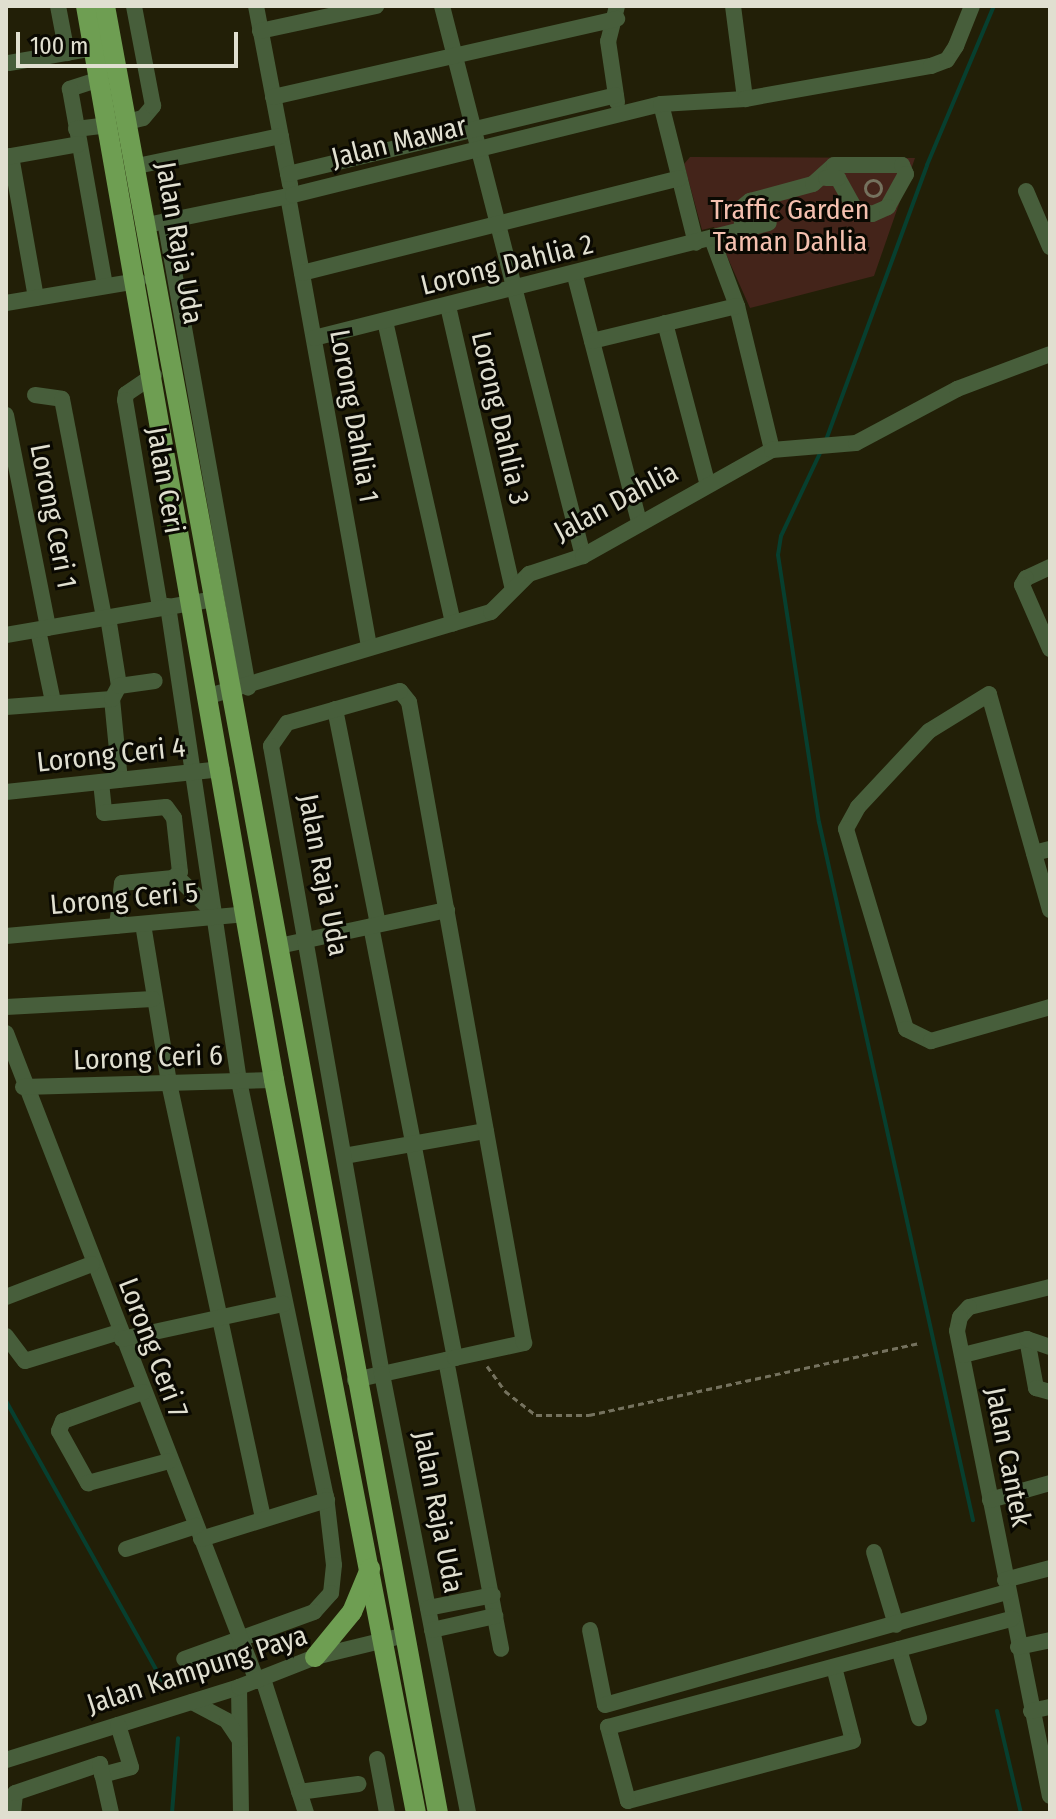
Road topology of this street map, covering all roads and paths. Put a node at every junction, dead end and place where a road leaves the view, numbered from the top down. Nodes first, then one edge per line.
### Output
1 (58, 6) edge
2 (86, 6) edge
3 (105, 6) edge
4 (134, 6) edge
5 (256, 6) edge
6 (376, 6) edge
7 (442, 6) edge
8 (733, 6) edge
9 (972, 6) edge
10 (617, 12) edge
11 (260, 31) junction
12 (94, 48) junction
13 (67, 53) junction
14 (455, 55) junction
15 (9, 63) dead end
16 (100, 79) junction
17 (616, 95) junction
18 (273, 97) junction
19 (745, 99) junction
20 (661, 104) junction
21 (620, 115) junction
22 (117, 123) junction
23 (472, 130) junction
24 (281, 136) junction
25 (77, 137) junction
26 (477, 150) junction
27 (8, 157) edge
28 (137, 166) junction
29 (288, 174) junction
30 (679, 178) junction
31 (826, 178) junction
32 (1026, 191) dead end
33 (290, 196) junction
34 (872, 196) joint
35 (156, 223) junction
36 (496, 223) junction
37 (769, 223) dead end
38 (743, 230) junction
39 (704, 241) junction
40 (1050, 247) edge
41 (302, 273) junction
42 (575, 276) junction
43 (138, 281) junction
44 (105, 286) junction
45 (513, 290) junction
46 (36, 298) junction
47 (6, 303) edge
48 (448, 306) junction
49 (737, 306) junction
50 (385, 321) junction
51 (665, 323) junction
52 (314, 338) junction
53 (592, 341) junction
54 (1050, 354) edge
55 (154, 375) junction
56 (35, 395) dead end
57 (6, 415) edge
58 (772, 450) junction
59 (707, 482) junction
60 (639, 521) junction
61 (583, 556) junction
62 (1050, 567) edge
63 (513, 589) junction
64 (214, 599) junction
65 (192, 602) junction
66 (164, 607) junction
67 (106, 617) junction
68 (453, 623) junction
69 (43, 629) junction
70 (6, 635) edge
71 (369, 646) junction
72 (1050, 649) edge
73 (155, 681) dead end
74 (240, 690) junction
75 (116, 693) junction
76 (209, 696) junction
77 (53, 702) junction
78 (6, 707) edge
79 (335, 709) junction
80 (222, 769) junction
81 (192, 774) junction
82 (120, 780) junction
83 (101, 782) junction
84 (6, 792) edge
85 (1042, 851) edge
86 (176, 876) junction
87 (447, 910) junction
88 (1050, 910) edge
89 (211, 913) junction
90 (246, 914) junction
91 (143, 924) junction
92 (374, 925) junction
93 (117, 926) junction
94 (6, 936) edge
95 (307, 940) junction
96 (279, 946) junction
97 (153, 999) junction
98 (6, 1007) edge
99 (1050, 1007) edge
100 (6, 1033) edge
101 (274, 1080) junction
102 (239, 1081) junction
103 (169, 1083) junction
104 (23, 1087) junction
105 (486, 1131) junction
106 (414, 1145) junction
107 (344, 1156) junction
108 (92, 1264) junction
109 (1050, 1287) edge
110 (6, 1297) edge
111 (283, 1304) junction
112 (218, 1316) junction
113 (6, 1336) edge
114 (120, 1336) junction
115 (1027, 1339) junction
116 (918, 1343) dead end
117 (1050, 1347) edge
118 (478, 1353) junction
119 (963, 1355) junction
120 (450, 1359) junction
121 (382, 1374) junction
122 (355, 1380) junction
123 (143, 1392) junction
124 (1050, 1392) edge
125 (169, 1461) junction
126 (1050, 1483) edge
127 (327, 1500) junction
128 (990, 1500) junction
129 (263, 1518) junction
130 (198, 1532) junction
131 (126, 1549) dead end
132 (874, 1552) dead end
133 (1050, 1568) edge
134 (370, 1569) junction
135 (1006, 1586) junction
136 (493, 1595) junction
137 (428, 1608) junction
138 (495, 1616) junction
139 (1012, 1619) junction
140 (896, 1625) junction
141 (432, 1630) junction
142 (590, 1630) dead end
143 (395, 1637) junction
144 (1050, 1640) edge
145 (241, 1641) junction
146 (1018, 1647) junction
147 (501, 1649) dead end
148 (899, 1649) junction
149 (315, 1657) junction
150 (184, 1659) dead end
151 (834, 1667) junction
152 (260, 1680) junction
153 (239, 1687) junction
154 (192, 1702) junction
155 (1050, 1707) edge
156 (1031, 1711) junction
157 (919, 1718) dead end
158 (118, 1725) junction
159 (241, 1742) junction
160 (377, 1759) dead end
161 (6, 1760) edge
162 (101, 1770) junction
163 (358, 1784) dead end
164 (299, 1792) junction
165 (1050, 1796) edge
166 (13, 1813) edge
167 (111, 1813) edge
168 (241, 1813) edge
169 (306, 1813) edge
170 (387, 1813) edge
171 (416, 1813) edge
172 (438, 1813) edge
173 (468, 1813) edge

1 - 13 street
2 - 12 main road, Jalan Raja Uda
3 - 22 main road, Jalan Raja Uda
4 - 22 street
5 - 11 street, Lorong Dahlia 1
6 - 11 street
7 - 14 street
8 - 19 street
9 - 19 street, Jalan Mawar
10 - 14 street
10 - 17 street
11 - 18 street, Lorong Dahlia 1
12 - 13 street
12 - 16 main road, Jalan Raja Uda
13 - 15 street
14 - 18 street
14 - 23 street
16 - 22 main road, Jalan Raja Uda
16 - 25 street
17 - 21 street
17 - 23 street
18 - 24 street, Lorong Dahlia 1
19 - 20 street, Jalan Mawar
20 - 21 street, Jalan Mawar
20 - 30 street
21 - 26 street, Jalan Mawar
22 - 25 street
22 - 28 main road, Jalan Raja Uda
22 - 43 main road, Jalan Raja Uda
23 - 26 street
23 - 29 street
24 - 28 street
24 - 29 street, Lorong Dahlia 1
25 - 27 street
25 - 44 street
26 - 33 street, Jalan Mawar
26 - 36 street
27 - 46 street
28 - 35 main road, Jalan Raja Uda
29 - 33 street, Lorong Dahlia 1
30 - 36 street
30 - 39 street
31 - 31 street
31 - 38 street
32 - 40 street
33 - 35 street, Jalan Mawar
33 - 41 street, Lorong Dahlia 1
34 - 34 path
35 - 64 main road, Jalan Raja Uda
35 - 74 street
36 - 41 street
36 - 45 street
37 - 38 street, Lorong Dahlia 2
38 - 39 street, Lorong Dahlia 2
39 - 42 street, Lorong Dahlia 2
39 - 49 street
41 - 52 street, Lorong Dahlia 1
42 - 45 street, Lorong Dahlia 2
42 - 53 street
43 - 44 street
43 - 55 main road, Jalan Raja Uda
44 - 46 street
45 - 48 street, Lorong Dahlia 2
45 - 61 street
46 - 47 street
48 - 50 street, Lorong Dahlia 2
48 - 63 street, Lorong Dahlia 3
49 - 51 street
49 - 58 street
50 - 52 street, Lorong Dahlia 2
50 - 68 street
51 - 53 street
51 - 59 street
52 - 71 street, Lorong Dahlia 1
53 - 60 street
54 - 58 street, Jalan Dahlia
55 - 65 main road, Jalan Raja Uda
55 - 66 street, Jalan Ceri
56 - 67 street
57 - 69 street, Lorong Ceri 1
58 - 59 street, Jalan Dahlia
59 - 60 street, Jalan Dahlia
60 - 61 street, Jalan Dahlia
61 - 63 street, Jalan Dahlia
62 - 72 street
63 - 68 street, Jalan Dahlia
64 - 65 street
64 - 74 main road, Jalan Raja Uda
65 - 66 street
65 - 76 main road, Jalan Raja Uda
66 - 67 street
66 - 81 street
67 - 69 street
67 - 75 street
68 - 71 street, Jalan Dahlia
69 - 70 street
69 - 77 street, Lorong Ceri 1
71 - 74 street, Jalan Dahlia
73 - 75 street
74 - 76 street, Jalan Dahlia
74 - 96 main road, Jalan Raja Uda
75 - 77 street
75 - 82 street
76 - 80 main road, Jalan Raja Uda
77 - 78 street
79 - 87 street, Jalan Raja Uda
79 - 92 street
79 - 95 street, Jalan Raja Uda
80 - 81 street, Lorong Ceri 4
80 - 90 main road, Jalan Raja Uda
81 - 82 street, Lorong Ceri 4
81 - 89 street
82 - 83 street, Lorong Ceri 4
83 - 84 street, Lorong Ceri 4
83 - 86 street
85 - 88 street
85 - 99 street
86 - 89 street
86 - 93 street
87 - 92 street
87 - 105 street, Jalan Raja Uda
89 - 90 street, Lorong Ceri 5
89 - 91 street, Lorong Ceri 5
89 - 102 street
90 - 101 main road, Jalan Raja Uda
91 - 93 street, Lorong Ceri 5
91 - 97 street
92 - 95 street
92 - 106 street
93 - 94 street, Lorong Ceri 5
95 - 96 street
95 - 107 street, Jalan Raja Uda
96 - 122 main road, Jalan Raja Uda
97 - 98 street
97 - 103 street
100 - 104 street, Lorong Ceri 7
101 - 102 street, Lorong Ceri 6
101 - 134 main road, Jalan Raja Uda
102 - 103 street, Lorong Ceri 6
102 - 111 street
103 - 104 street, Lorong Ceri 6
103 - 112 street
104 - 108 street, Lorong Ceri 7
105 - 106 street
105 - 118 street, Jalan Raja Uda
106 - 107 street
106 - 120 street
107 - 121 street, Jalan Raja Uda
108 - 110 street
108 - 114 street, Lorong Ceri 7
109 - 119 street, Jalan Cantek
111 - 112 street
111 - 127 street
112 - 114 street
112 - 129 street
113 - 114 street
114 - 123 street, Lorong Ceri 7
115 - 117 street
115 - 119 street
115 - 124 street
116 - 118 path
118 - 120 street
119 - 128 street, Jalan Cantek
120 - 121 street
120 - 136 street
121 - 122 street
121 - 137 street, Jalan Raja Uda
122 - 143 main road, Jalan Raja Uda
123 - 125 street, Lorong Ceri 7
123 - 125 street
125 - 130 street, Lorong Ceri 7
126 - 128 street
127 - 129 street
127 - 145 street
128 - 135 street, Jalan Cantek
129 - 130 street
130 - 131 street
130 - 145 street, Lorong Ceri 7
132 - 140 street
133 - 135 street
134 - 143 main road, Jalan Raja Uda
134 - 149 main road
135 - 139 street, Jalan Cantek
135 - 140 street
136 - 137 street
136 - 138 street
137 - 141 street, Jalan Raja Uda
138 - 141 street
138 - 147 street
139 - 146 street, Jalan Cantek
139 - 148 street
140 - 142 street
141 - 173 street, Jalan Raja Uda
143 - 149 street, Jalan Kampung Paya
143 - 171 main road, Jalan Raja Uda
143 - 172 main road, Jalan Raja Uda
144 - 146 street
145 - 150 street
145 - 152 street, Lorong Ceri 7
146 - 156 street, Jalan Cantek
148 - 151 street
148 - 157 street
149 - 152 street, Jalan Kampung Paya
151 - 151 street
152 - 153 street, Jalan Kampung Paya
152 - 164 street, Lorong Ceri 7
153 - 154 street, Jalan Kampung Paya
153 - 159 street
154 - 158 street, Jalan Kampung Paya
154 - 159 street
155 - 156 street
156 - 165 street, Jalan Cantek
158 - 161 street, Jalan Kampung Paya
158 - 162 street
159 - 168 street
160 - 170 street
162 - 166 street
162 - 167 street
163 - 164 street
164 - 169 street, Lorong Ceri 7

